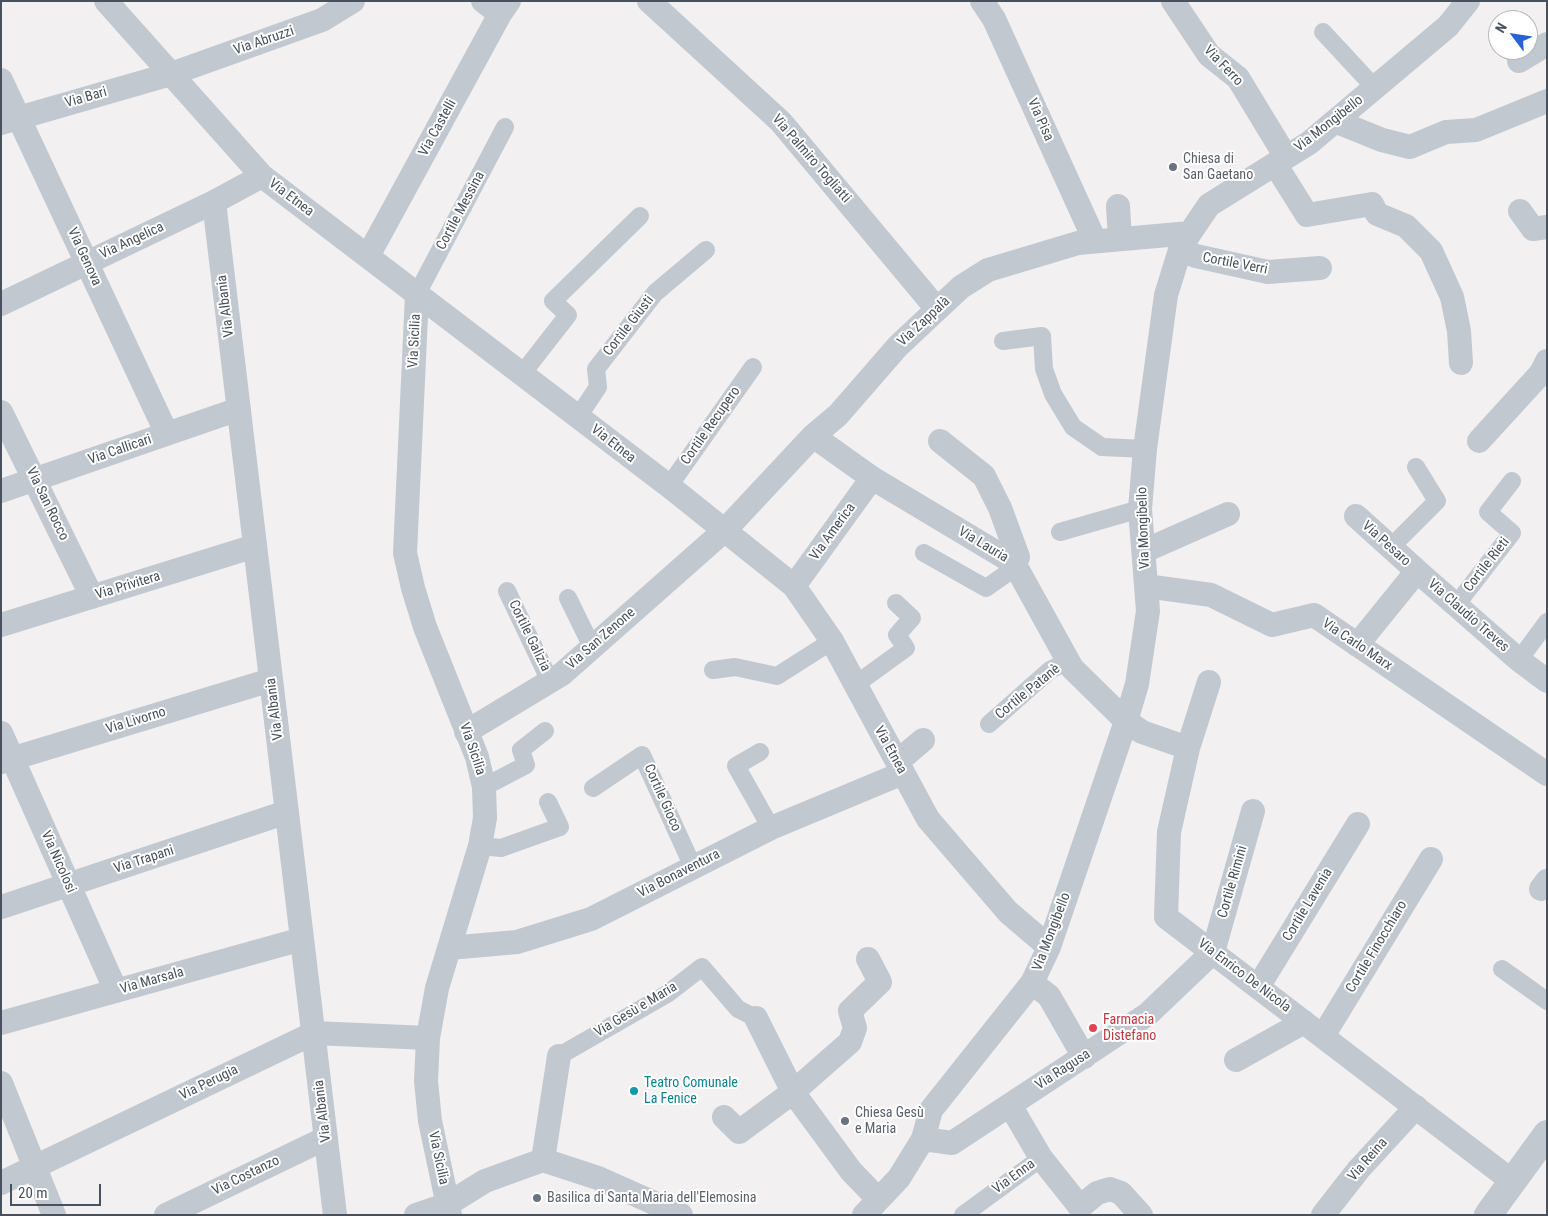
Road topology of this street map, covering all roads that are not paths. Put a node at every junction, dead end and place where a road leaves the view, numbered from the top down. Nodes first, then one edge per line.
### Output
1 (106, 1) edge
2 (353, 1) edge
3 (650, 1) edge
4 (982, 1) edge
5 (1173, 1) edge
6 (1468, 1) edge
7 (497, 6) edge
8 (1323, 32) dead end
9 (1547, 44) edge
10 (1520, 61) dead end
11 (170, 74) junction
12 (1, 80) edge
13 (1375, 88) junction
14 (1547, 101) edge
15 (10, 121) edge
16 (1335, 121) junction
17 (505, 127) dead end
18 (1281, 161) junction
19 (262, 176) junction
20 (214, 202) junction
21 (1118, 206) dead end
22 (1520, 211) dead end
23 (640, 216) dead end
24 (1547, 227) edge
25 (1120, 239) junction
26 (1095, 241) junction
27 (1185, 242) junction
28 (706, 250) dead end
29 (368, 256) junction
30 (86, 263) junction
31 (1320, 268) dead end
32 (417, 294) junction
33 (1, 304) edge
34 (937, 309) junction
35 (1003, 341) dead end
36 (1547, 361) edge
37 (1461, 363) dead end
38 (753, 367) dead end
39 (522, 374) junction
40 (239, 409) junction
41 (1, 412) edge
42 (578, 417) junction
43 (167, 434) junction
44 (813, 436) junction
45 (940, 441) dead end
46 (1479, 441) dead end
47 (1145, 449) junction
48 (1416, 467) dead end
49 (872, 478) junction
50 (34, 480) junction
51 (1512, 481) dead end
52 (668, 486) junction
53 (1, 491) edge
54 (1140, 509) junction
55 (1228, 514) dead end
56 (1356, 516) dead end
57 (725, 530) junction
58 (1060, 532) dead end
59 (255, 546) junction
60 (1391, 547) junction
61 (1144, 551) junction
62 (924, 553) dead end
63 (1015, 565) junction
64 (1417, 571) junction
65 (794, 586) junction
66 (1146, 586) junction
67 (507, 592) dead end
68 (92, 597) junction
69 (568, 598) dead end
70 (896, 603) dead end
71 (1456, 605) junction
72 (1547, 622) edge
73 (1, 625) edge
74 (832, 641) junction
75 (1357, 645) junction
76 (592, 647) junction
77 (1518, 660) junction
78 (1068, 661) junction
79 (713, 670) dead end
80 (271, 680) junction
81 (550, 681) junction
82 (1547, 681) edge
83 (1209, 682) dead end
84 (855, 685) junction
85 (1126, 722) junction
86 (989, 724) dead end
87 (544, 731) dead end
88 (466, 732) junction
89 (1, 734) edge
90 (923, 740) dead end
91 (1188, 748) junction
92 (760, 752) dead end
93 (7, 760) edge
94 (900, 768) junction
95 (1547, 774) edge
96 (484, 787) junction
97 (593, 788) dead end
98 (548, 802) dead end
99 (1253, 811) dead end
100 (287, 812) junction
101 (1358, 824) dead end
102 (771, 828) junction
103 (480, 846) junction
104 (1431, 859) dead end
105 (693, 867) junction
106 (68, 886) junction
107 (1, 907) edge
108 (302, 939) junction
109 (1049, 947) junction
110 (449, 948) junction
111 (1213, 952) junction
112 (868, 958) dead end
113 (1502, 969) dead end
114 (1032, 982) junction
115 (1258, 987) junction
116 (116, 991) junction
117 (1547, 1001) edge
118 (756, 1018) joint
119 (1304, 1022) junction
120 (1, 1023) edge
121 (314, 1033) junction
122 (1323, 1036) junction
123 (428, 1038) junction
124 (559, 1056) joint
125 (1084, 1057) junction
126 (1236, 1060) dead end
127 (1, 1083) edge
128 (793, 1092) junction
129 (1010, 1105) junction
130 (1416, 1107) junction
131 (724, 1117) dead end
132 (1547, 1134) edge
133 (326, 1138) junction
134 (923, 1139) junction
135 (1041, 1158) junction
136 (543, 1160) junction
137 (35, 1167) junction
138 (1512, 1181) junction
139 (1, 1183) edge
140 (871, 1207) edge
141 (449, 1209) edge
142 (1076, 1211) edge
143 (54, 1215) edge
144 (166, 1215) edge
145 (335, 1215) edge
146 (416, 1215) edge
147 (681, 1215) edge
148 (963, 1215) edge
149 (1141, 1215) edge
150 (1323, 1215) edge
151 (1488, 1215) edge

1 - 11 street, Via Etnea
2 - 11 street, Via Abruzzi
3 - 34 street, Via Palmiro Togliatti
4 - 26 street, Via Pisa
5 - 18 street, Via Ferro
6 - 13 street, Via Mongibello
7 - 29 street, Via Castelli
8 - 13 street
9 - 10 street
11 - 15 street, Via Bari
11 - 19 street, Via Etnea
12 - 15 street, Via Genova
13 - 16 street, Via Mongibello
14 - 16 street
15 - 30 street, Via Genova
16 - 18 street, Via Mongibello
17 - 32 street, Cortile Messina
18 - 27 street, Via Mongibello
18 - 37 street, Via Ferro
19 - 20 street, Via Angelica
19 - 29 street, Via Etnea
20 - 30 street, Via Angelica
20 - 40 street, Via Albania
21 - 25 street
22 - 24 street
23 - 39 street
25 - 26 street, Via Zappalà
25 - 27 street, Via Zappalà
26 - 34 street, Via Zappalà
27 - 31 street, Cortile Verri
27 - 47 street, Via Mongibello
28 - 42 street, Cortile Giusti
29 - 32 street, Via Etnea
30 - 33 street, Via Angelica
30 - 43 street, Via Genova
32 - 39 street, Via Etnea
32 - 88 street, Via Sicilia
34 - 44 street, Via Zappalà
35 - 47 street
36 - 46 street
38 - 52 street, Cortile Recupero
39 - 42 street, Via Etnea
40 - 43 street, Via Callicari
40 - 59 street, Via Albania
41 - 50 street, Via San Rocco
42 - 52 street, Via Etnea
43 - 50 street, Via Callicari
44 - 49 street, Via Lauria
44 - 57 street, Via Zappalà
45 - 63 street
47 - 54 street, Via Mongibello
48 - 60 street
49 - 63 street, Via Lauria
49 - 65 street, Via America
50 - 53 street, Via Callicari
50 - 68 street, Via San Rocco
51 - 71 street, Cortile Rieti
52 - 57 street, Via Etnea
54 - 58 street
54 - 61 street, Via Mongibello
55 - 61 street
56 - 60 street, Via Pesaro
57 - 65 street, Via Etnea
57 - 76 street, Via San Zenone
59 - 68 street, Via Privitera
59 - 80 street, Via Albania
60 - 64 street, Via Pesaro
61 - 66 street, Via Mongibello
62 - 63 street
63 - 78 street, Via Lauria
64 - 71 street, Via Claudio Treves
64 - 75 street, Via Claudio Treves
65 - 74 street, Via Etnea
66 - 75 street, Via Carlo Marx
66 - 85 street, Via Mongibello
67 - 81 street, Cortile Galizia
68 - 73 street, Via Privitera
69 - 76 street
70 - 84 street
71 - 77 street, Via Claudio Treves
72 - 77 street
74 - 79 street
74 - 84 street, Via Etnea
75 - 95 street, Via Carlo Marx
76 - 81 street, Via San Zenone
77 - 82 street, Via Claudio Treves
78 - 85 street, Via Lauria
78 - 86 street, Cortile Patanè
80 - 93 street, Via Livorno
80 - 100 street, Via Albania
81 - 88 street, Via San Zenone
83 - 91 street
84 - 94 street, Via Etnea
85 - 91 street
85 - 109 street, Via Mongibello
87 - 96 street
88 - 96 street, Via Sicilia
89 - 93 street, Via Nicolosi
90 - 94 street, Via Bonaventura
91 - 111 street, Via Enrico De Nicola
92 - 102 street
93 - 106 street, Via Nicolosi
94 - 102 street, Via Bonaventura
94 - 109 street, Via Etnea
96 - 103 street, Via Sicilia
97 - 105 street, Cortile Gioco
98 - 103 street
99 - 111 street, Cortile Rimini
100 - 106 street, Via Trapani
100 - 108 street, Via Albania
101 - 115 street, Cortile Lavenia
102 - 105 street, Via Bonaventura
103 - 110 street, Via Sicilia
104 - 122 street, Cortile Finocchiaro
105 - 110 street, Via Bonaventura
106 - 107 street, Via Trapani
106 - 116 street, Via Nicolosi
108 - 116 street, Via Marsala
108 - 121 street, Via Albania
109 - 114 street, Via Mongibello
110 - 123 street, Via Sicilia
111 - 115 street, Via Enrico De Nicola
111 - 125 street, Via Ragusa
112 - 128 street
113 - 117 street
114 - 125 street
114 - 134 street, Via Mongibello
115 - 119 street, Via Enrico De Nicola
116 - 120 street, Via Marsala
118 - 124 street, Via Gesù e Maria
118 - 128 street, Via Gesù e Maria
119 - 122 street, Via Enrico De Nicola
119 - 126 street
121 - 123 street, Via Perugia
121 - 133 street, Via Albania
121 - 137 street, Via Perugia
122 - 130 street, Via Enrico De Nicola
123 - 141 street, Via Sicilia
124 - 136 street, Via Gesù e Maria
125 - 129 street, Via Ragusa
127 - 137 street
128 - 131 street
128 - 140 street, Via Gesù e Maria
129 - 134 street, Via Ragusa
129 - 135 street
130 - 138 street, Via Enrico De Nicola
130 - 150 street, Via Reina
132 - 138 street
133 - 144 street, Via Costanzo
133 - 145 street, Via Albania
134 - 140 street, Via Mongibello
135 - 142 street
135 - 148 street, Via Enna
136 - 141 street
136 - 147 street
137 - 139 street, Via Perugia
137 - 143 street
138 - 151 street
141 - 146 street
142 - 149 street

